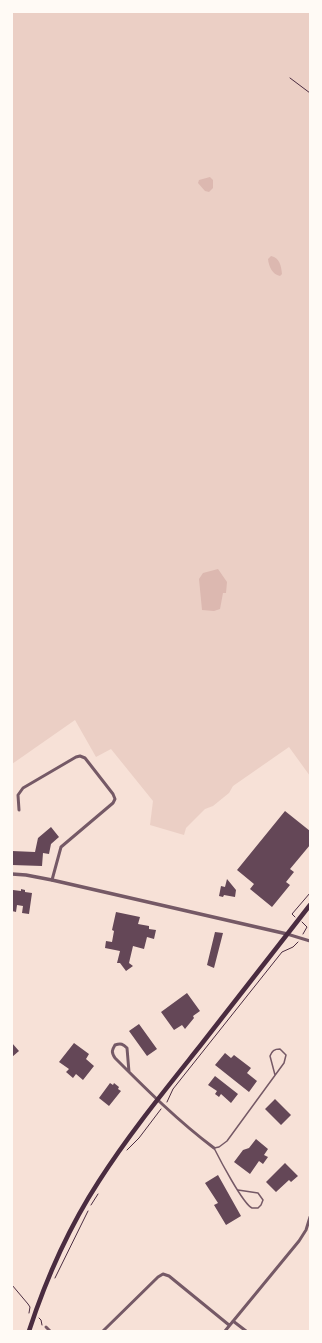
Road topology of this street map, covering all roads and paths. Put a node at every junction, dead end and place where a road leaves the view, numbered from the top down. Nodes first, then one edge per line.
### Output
1 (290, 78) dead end
2 (310, 93) edge
3 (19, 810) dead end
4 (12, 874) edge
5 (52, 880) junction
6 (310, 905) edge
7 (287, 934) junction
8 (310, 941) edge
9 (282, 952) dead end
10 (129, 1072) junction
11 (275, 1075) junction
12 (158, 1099) junction
13 (165, 1105) junction
14 (214, 1148) junction
15 (126, 1151) dead end
16 (100, 1190) dead end
17 (238, 1190) junction
18 (310, 1217) edge
19 (55, 1278) dead end
20 (12, 1285) edge
21 (34, 1316) junction
22 (233, 1321) junction
23 (230, 1325) junction
24 (46, 1327) joint
25 (28, 1331) edge
26 (50, 1331) edge
27 (103, 1331) edge
28 (224, 1331) edge
29 (246, 1331) edge

1 - 2 path
3 - 5 street
4 - 5 street
5 - 7 street
6 - 7 main road
7 - 8 street
7 - 12 main road
9 - 13 path
10 - 10 street
10 - 12 street
11 - 11 lane
11 - 14 lane
12 - 13 street
12 - 21 main road
13 - 14 street
13 - 15 path
14 - 17 lane
16 - 19 path
17 - 17 lane
18 - 22 street
20 - 21 path
21 - 24 path
21 - 25 main road
22 - 23 street
22 - 29 street
23 - 27 street
23 - 28 street
24 - 26 street

